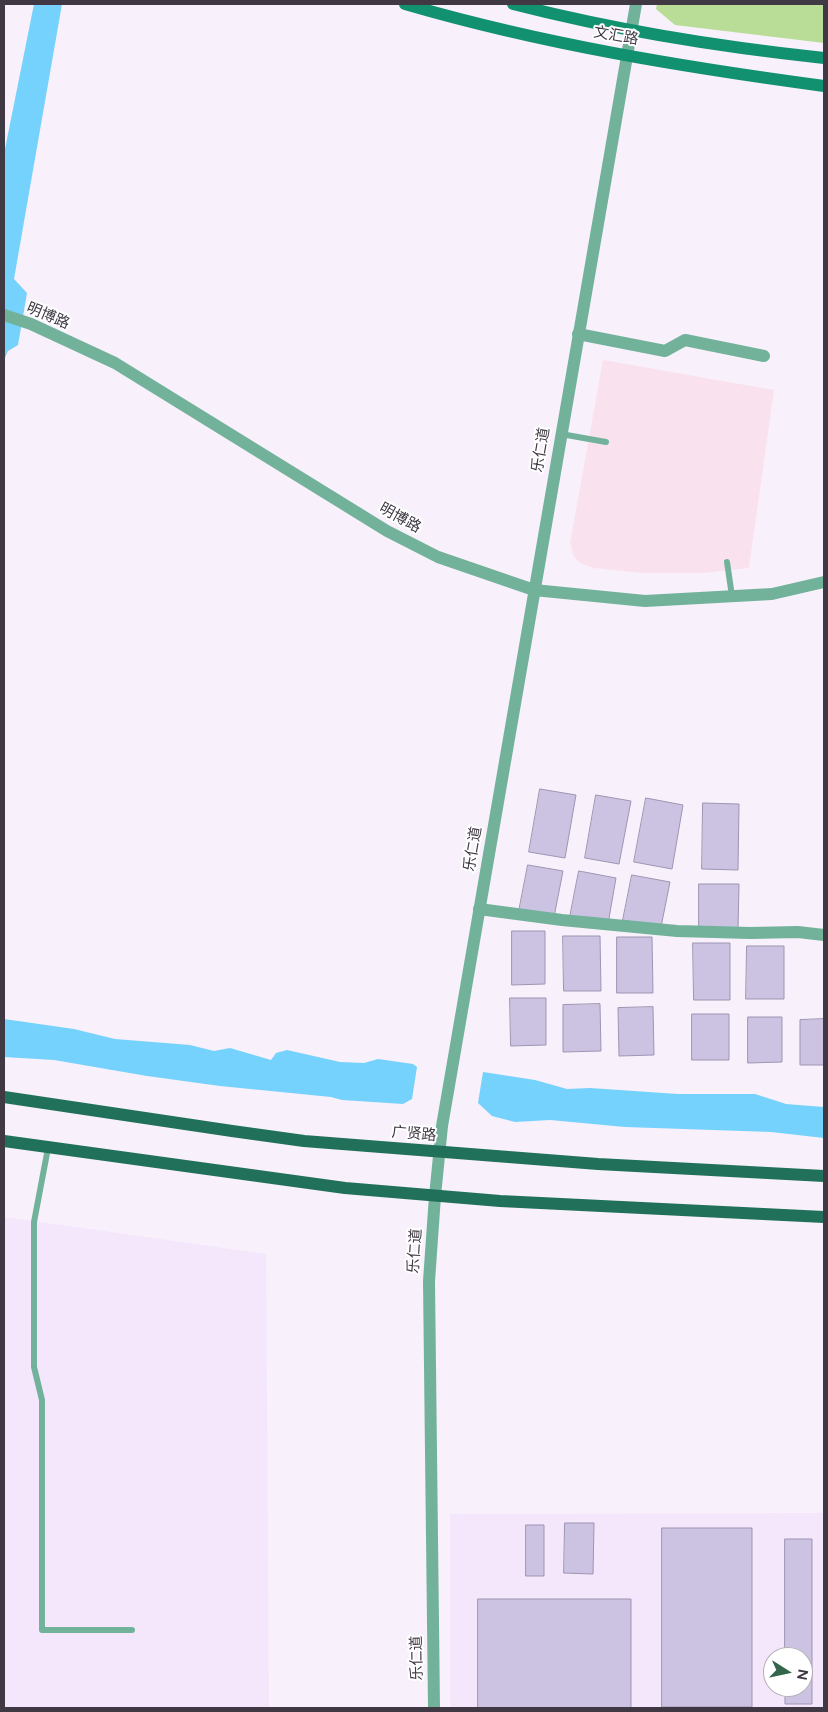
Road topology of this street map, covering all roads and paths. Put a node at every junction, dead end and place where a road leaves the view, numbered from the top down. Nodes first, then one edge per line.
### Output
1 (405, 4) edge
2 (513, 4) edge
3 (636, 4) edge
4 (632, 29) junction
5 (627, 55) junction
6 (824, 58) edge
7 (824, 86) edge
8 (4, 315) edge
9 (578, 334) junction
10 (764, 356) dead end
11 (561, 434) junction
12 (606, 442) dead end
13 (727, 562) dead end
14 (824, 582) edge
15 (534, 590) junction
16 (732, 596) junction
17 (479, 908) junction
18 (824, 935) edge
19 (4, 1097) edge
20 (4, 1141) edge
21 (48, 1148) junction
22 (439, 1152) junction
23 (824, 1176) edge
24 (435, 1196) junction
25 (824, 1217) edge
26 (132, 1630) dead end
27 (434, 1708) edge

1 - 5 main road, 文汇路
2 - 4 main road, 文汇路
3 - 4 street, 乐仁道
4 - 5 street, 乐仁道
4 - 6 main road, 文汇路
5 - 7 main road, 文汇路
5 - 9 street, 乐仁道
8 - 15 street, 明博路
9 - 10 street
9 - 11 street, 乐仁道
11 - 12 lane
11 - 15 street, 乐仁道
13 - 16 lane
14 - 16 street, 明博路
15 - 16 street, 明博路
15 - 17 street, 乐仁道
17 - 18 street
17 - 22 street, 乐仁道
19 - 22 main road, 广贤路
20 - 21 main road
21 - 24 main road
21 - 26 lane
22 - 23 main road, 广贤路
22 - 24 street, 乐仁道
24 - 25 main road
24 - 27 street, 乐仁道

